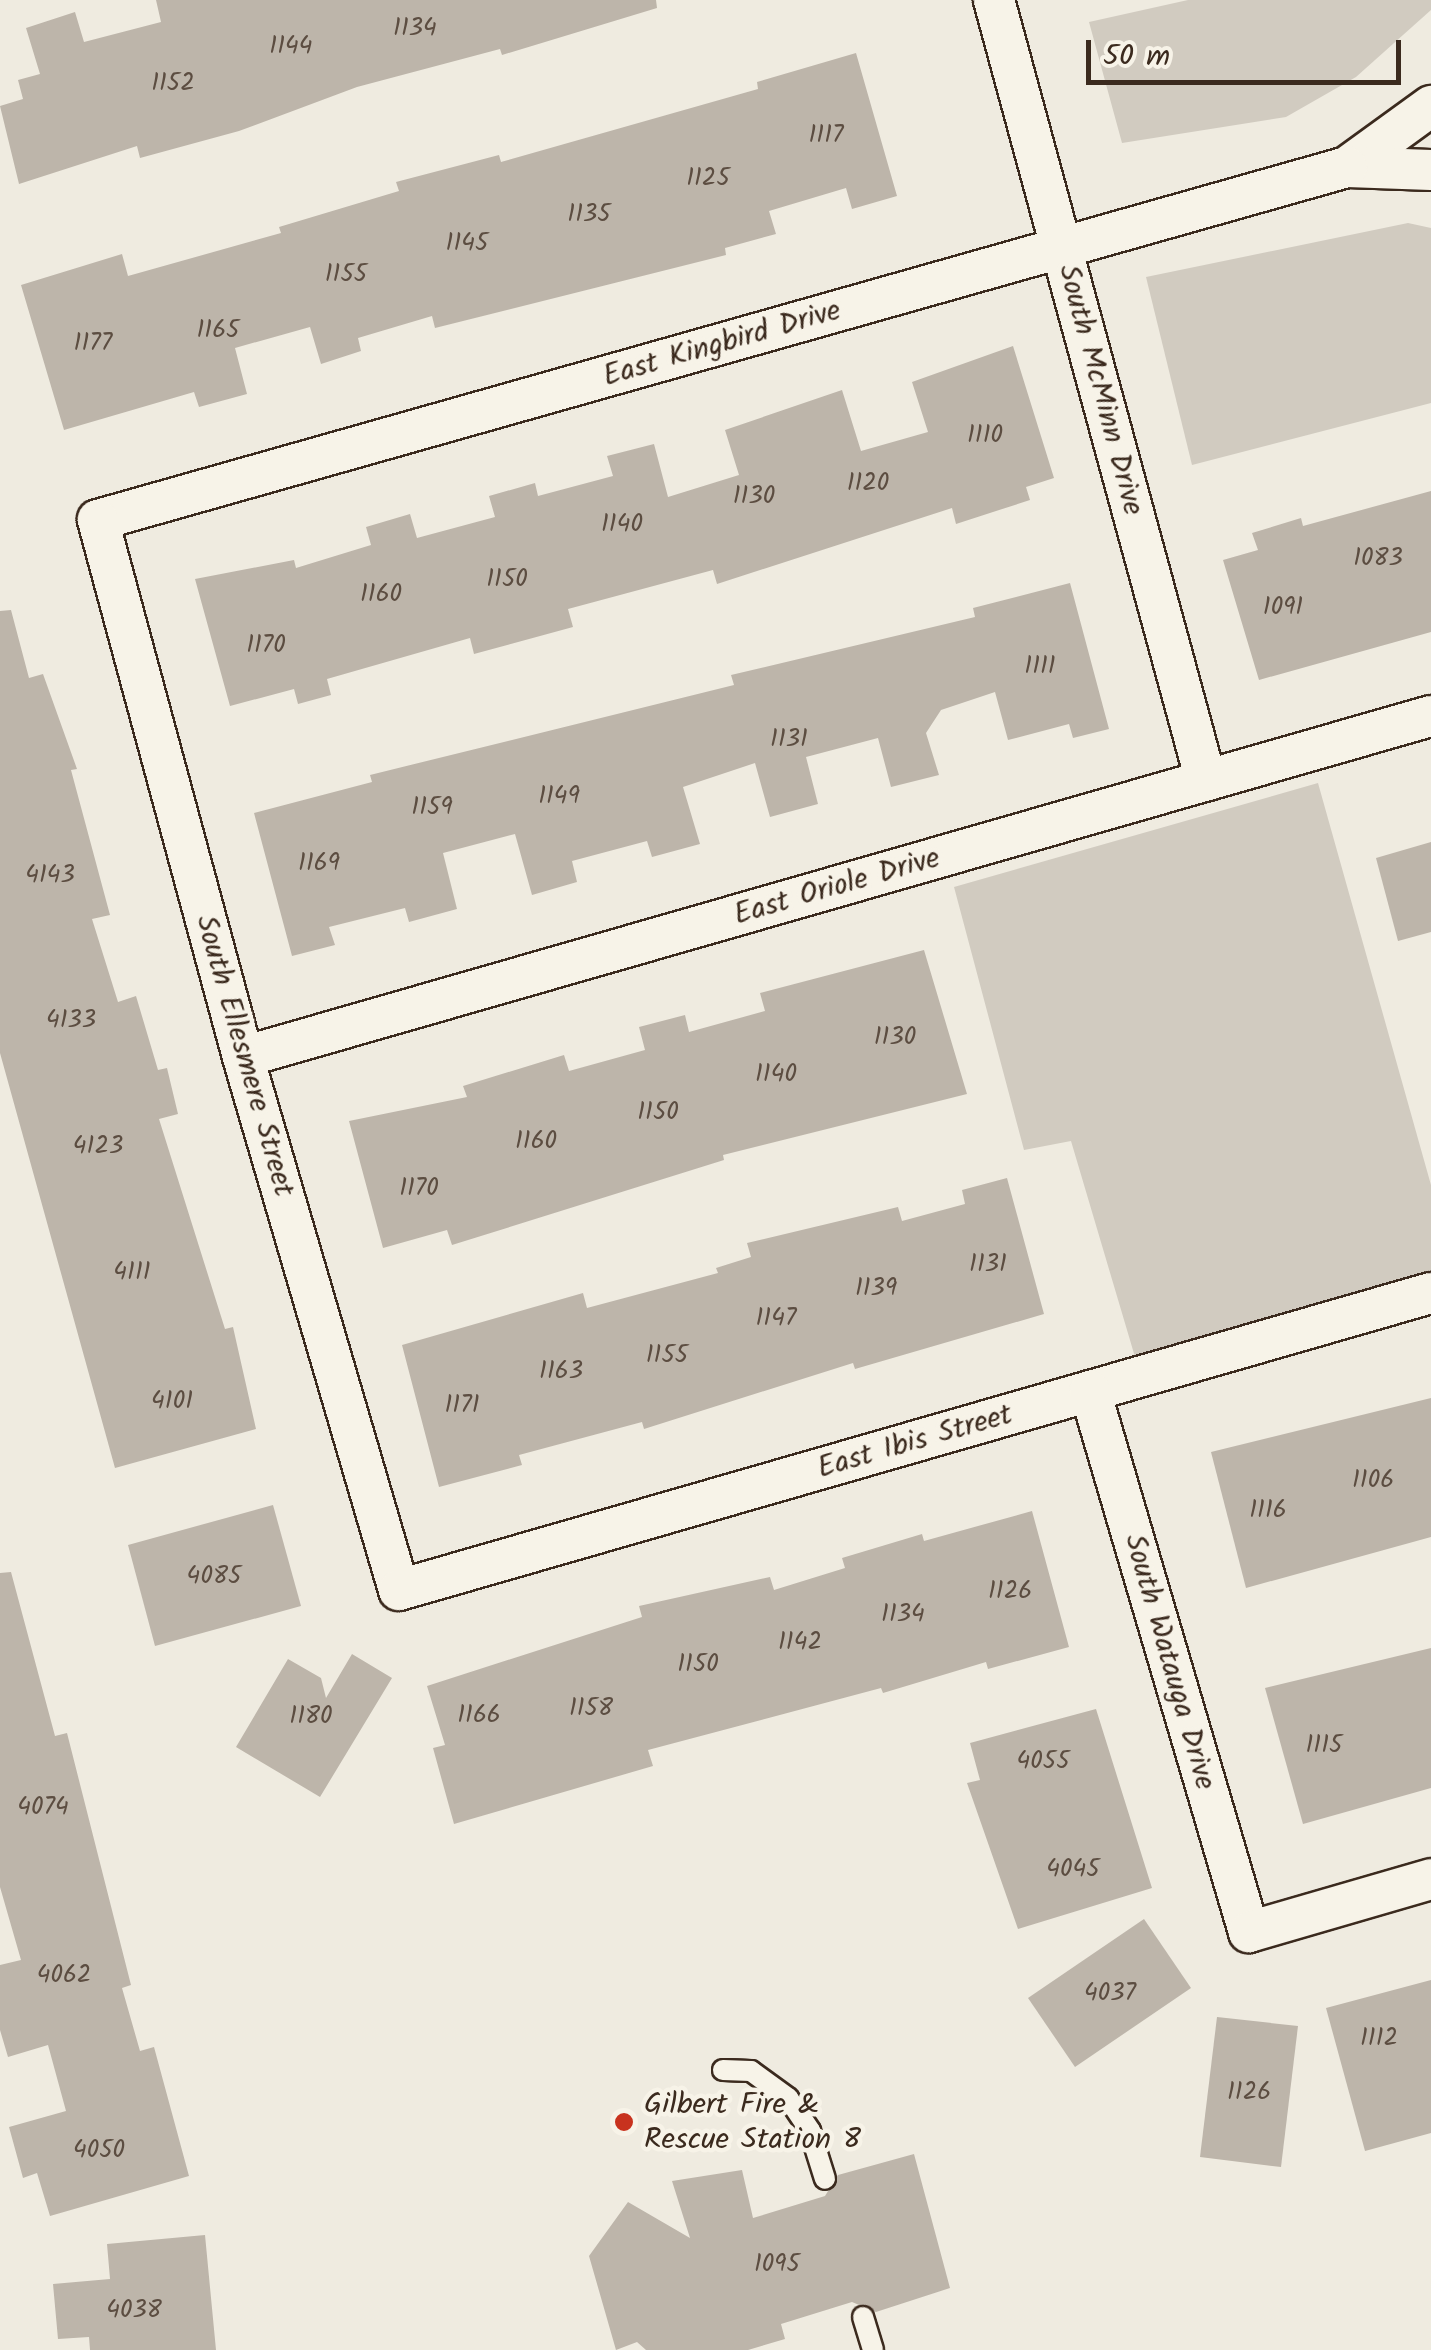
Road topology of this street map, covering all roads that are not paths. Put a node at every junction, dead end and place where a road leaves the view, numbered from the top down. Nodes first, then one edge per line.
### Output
1 (994, 0) edge
2 (1431, 106) edge
3 (1347, 167) junction
4 (1431, 170) edge
5 (1062, 248) junction
6 (98, 520) joint
7 (1431, 716) edge
8 (1206, 780) junction
9 (243, 1058) junction
10 (1431, 1293) edge
11 (1090, 1391) junction
12 (398, 1590) joint
13 (1431, 1879) edge
14 (723, 2070) dead end
15 (825, 2178) dead end
16 (863, 2316) dead end
17 (873, 2350) edge

1 - 5 street, South McMinn Drive
2 - 3 street, East Kingbird Drive
3 - 4 street, East Kingbird Drive
3 - 5 street, East Kingbird Drive
5 - 6 street, East Kingbird Drive
5 - 8 street, South McMinn Drive
6 - 9 street, South Ellesmere Street
7 - 8 street, East Oriole Drive
8 - 9 street, East Oriole Drive
9 - 12 street, South Ellesmere Street
10 - 11 street, East Ibis Street
11 - 12 street, East Ibis Street
11 - 13 street, South Watauga Drive
14 - 15 lane
16 - 17 lane

